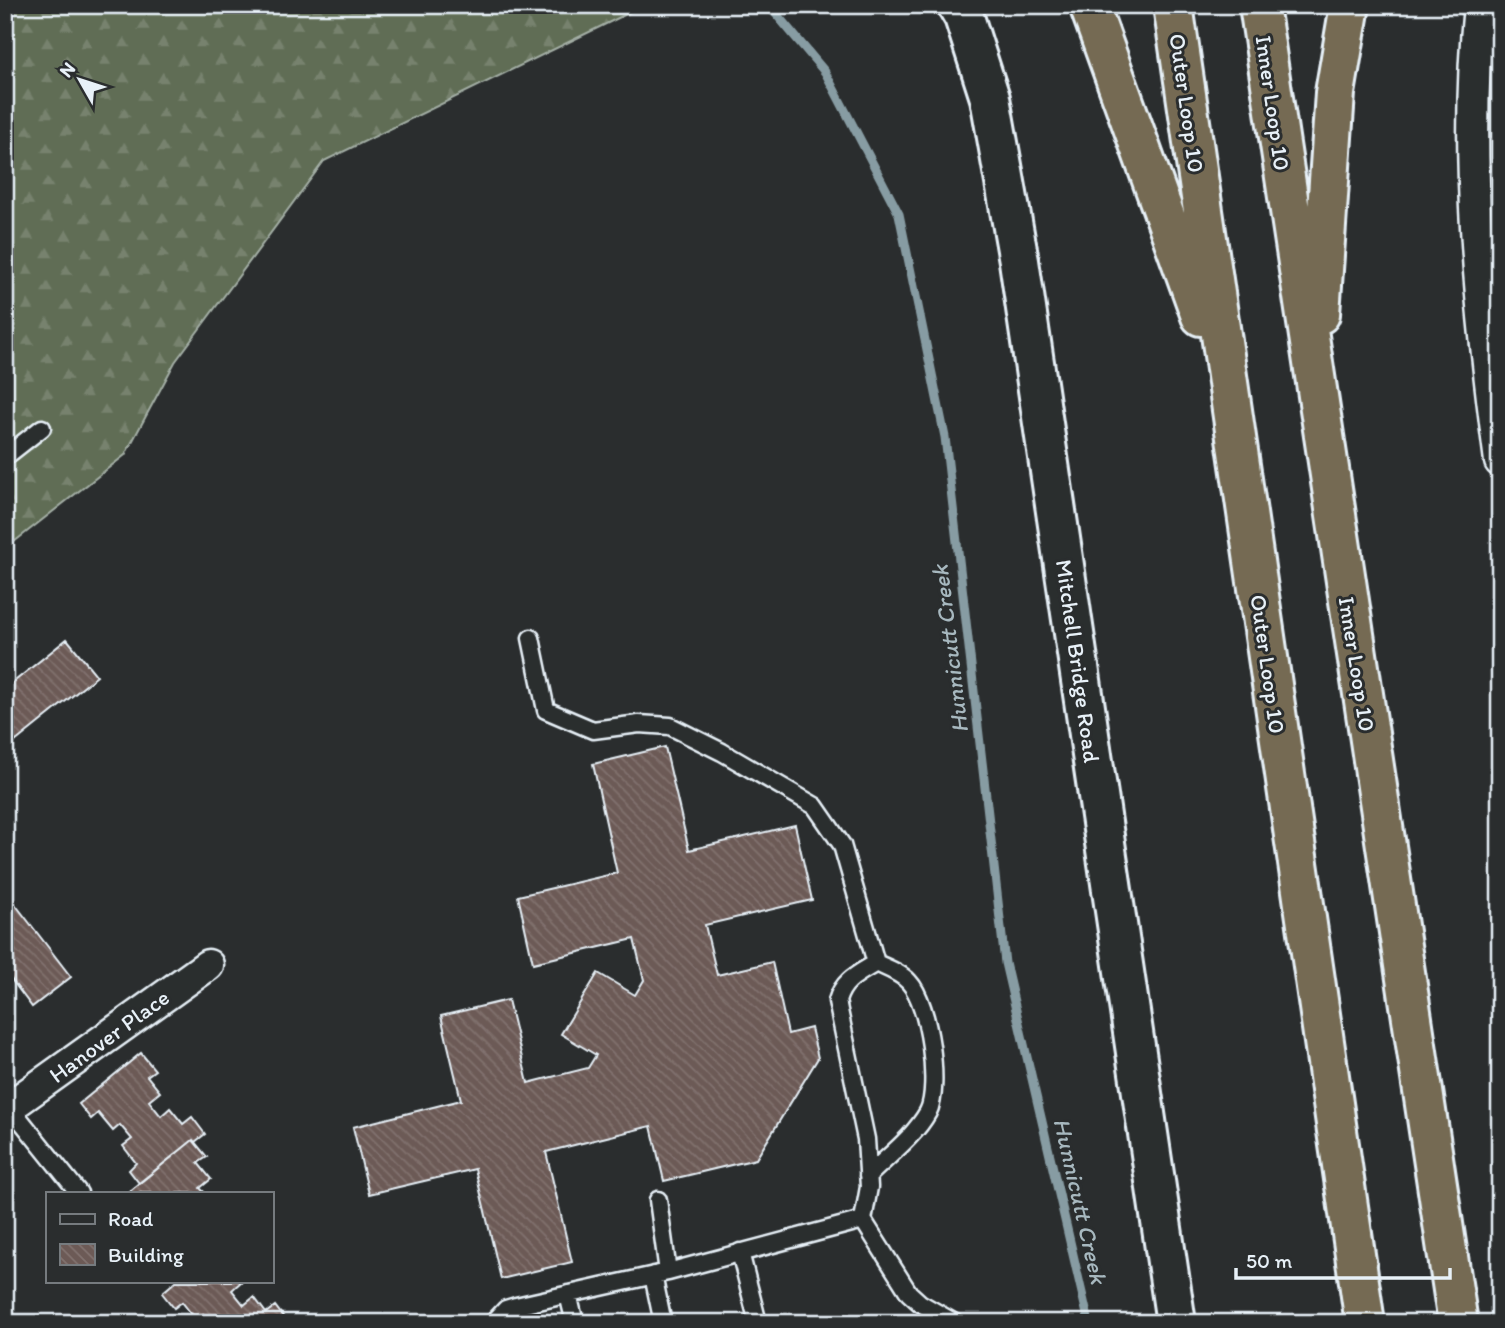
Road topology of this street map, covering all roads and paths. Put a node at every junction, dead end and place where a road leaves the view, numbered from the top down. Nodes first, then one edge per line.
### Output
1 (957, 5) edge
2 (1089, 5) edge
3 (1173, 5) edge
4 (1259, 5) edge
5 (1350, 5) edge
6 (1479, 5) edge
7 (1489, 262) edge
8 (1315, 386) junction
9 (1228, 392) junction
10 (42, 428) dead end
11 (5, 457) edge
12 (1500, 461) edge
13 (531, 638) dead end
14 (876, 963) junction
15 (208, 965) dead end
16 (8, 1108) edge
17 (868, 1176) junction
18 (78, 1192) edge
19 (658, 1200) dead end
20 (863, 1220) junction
21 (740, 1252) junction
22 (660, 1273) junction
23 (568, 1294) junction
24 (493, 1323) edge
25 (575, 1323) edge
26 (663, 1323) edge
27 (758, 1323) edge
28 (956, 1323) edge
29 (1176, 1323) edge
30 (1365, 1323) edge
31 (1458, 1323) edge

1 - 29 street, Mitchell Bridge Road
2 - 9 highway
3 - 9 highway, Outer Loop 10
4 - 8 highway, Inner Loop 10
5 - 8 highway
6 - 7 street
7 - 12 street
8 - 31 highway, Inner Loop 10
9 - 30 highway, Outer Loop 10
10 - 11 lane
13 - 14 lane
14 - 17 lane
14 - 17 lane
15 - 16 street, Hanover Place
16 - 18 lane, Hanover Place
17 - 20 lane
19 - 22 lane
20 - 21 lane
20 - 28 lane
21 - 22 lane
21 - 27 lane
22 - 23 lane
22 - 26 lane
23 - 24 lane
23 - 25 lane

